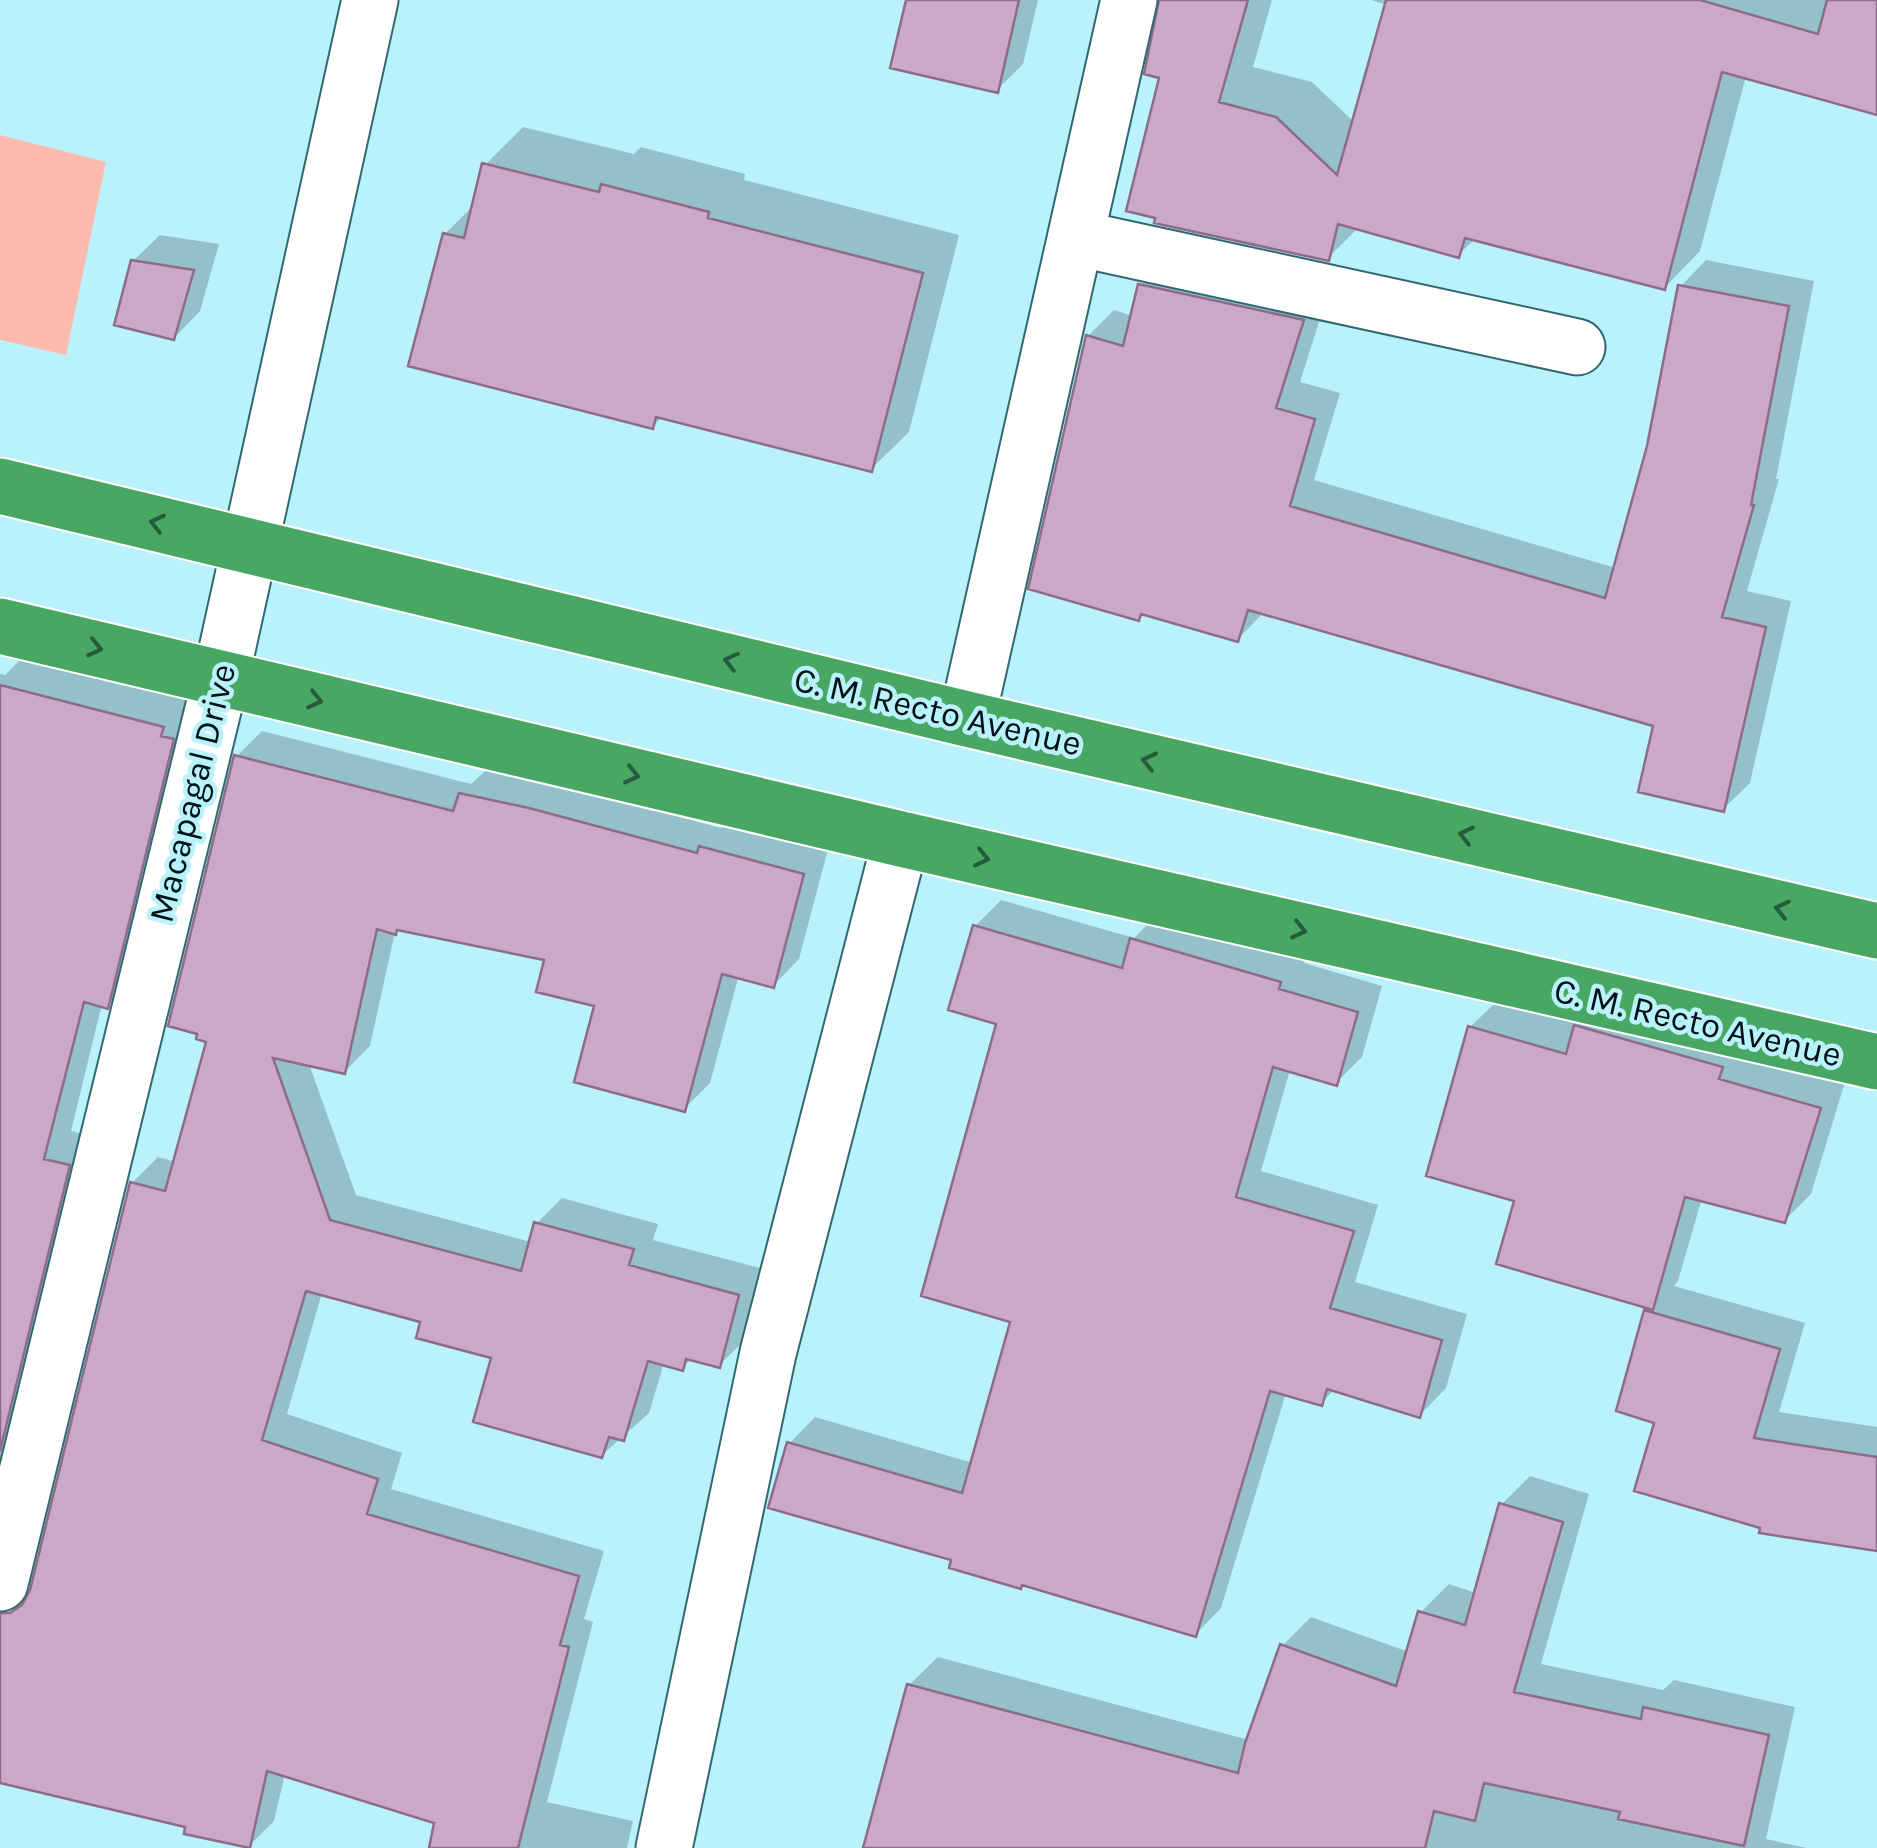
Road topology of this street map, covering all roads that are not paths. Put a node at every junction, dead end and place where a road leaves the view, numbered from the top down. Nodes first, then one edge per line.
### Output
1 (370, 0) edge
2 (1130, 0) edge
3 (1076, 238) junction
4 (1577, 347) dead end
5 (0, 486) edge
6 (252, 546) junction
7 (0, 626) edge
8 (221, 677) junction
9 (967, 718) junction
10 (901, 839) junction
11 (1877, 931) edge
12 (1877, 1062) edge
13 (0, 1583) edge
14 (664, 1848) edge

1 - 6 street, Macapagal Drive
2 - 3 street
3 - 4 street
3 - 9 street
6 -> 5 highway, C. M. Recto Avenue
6 - 8 street, Macapagal Drive
9 -> 6 highway, C. M. Recto Avenue
7 -> 8 highway, C. M. Recto Avenue
8 -> 10 highway, C. M. Recto Avenue
8 - 13 street, Macapagal Drive
11 -> 9 highway, C. M. Recto Avenue
10 -> 12 highway, C. M. Recto Avenue
10 - 14 street

